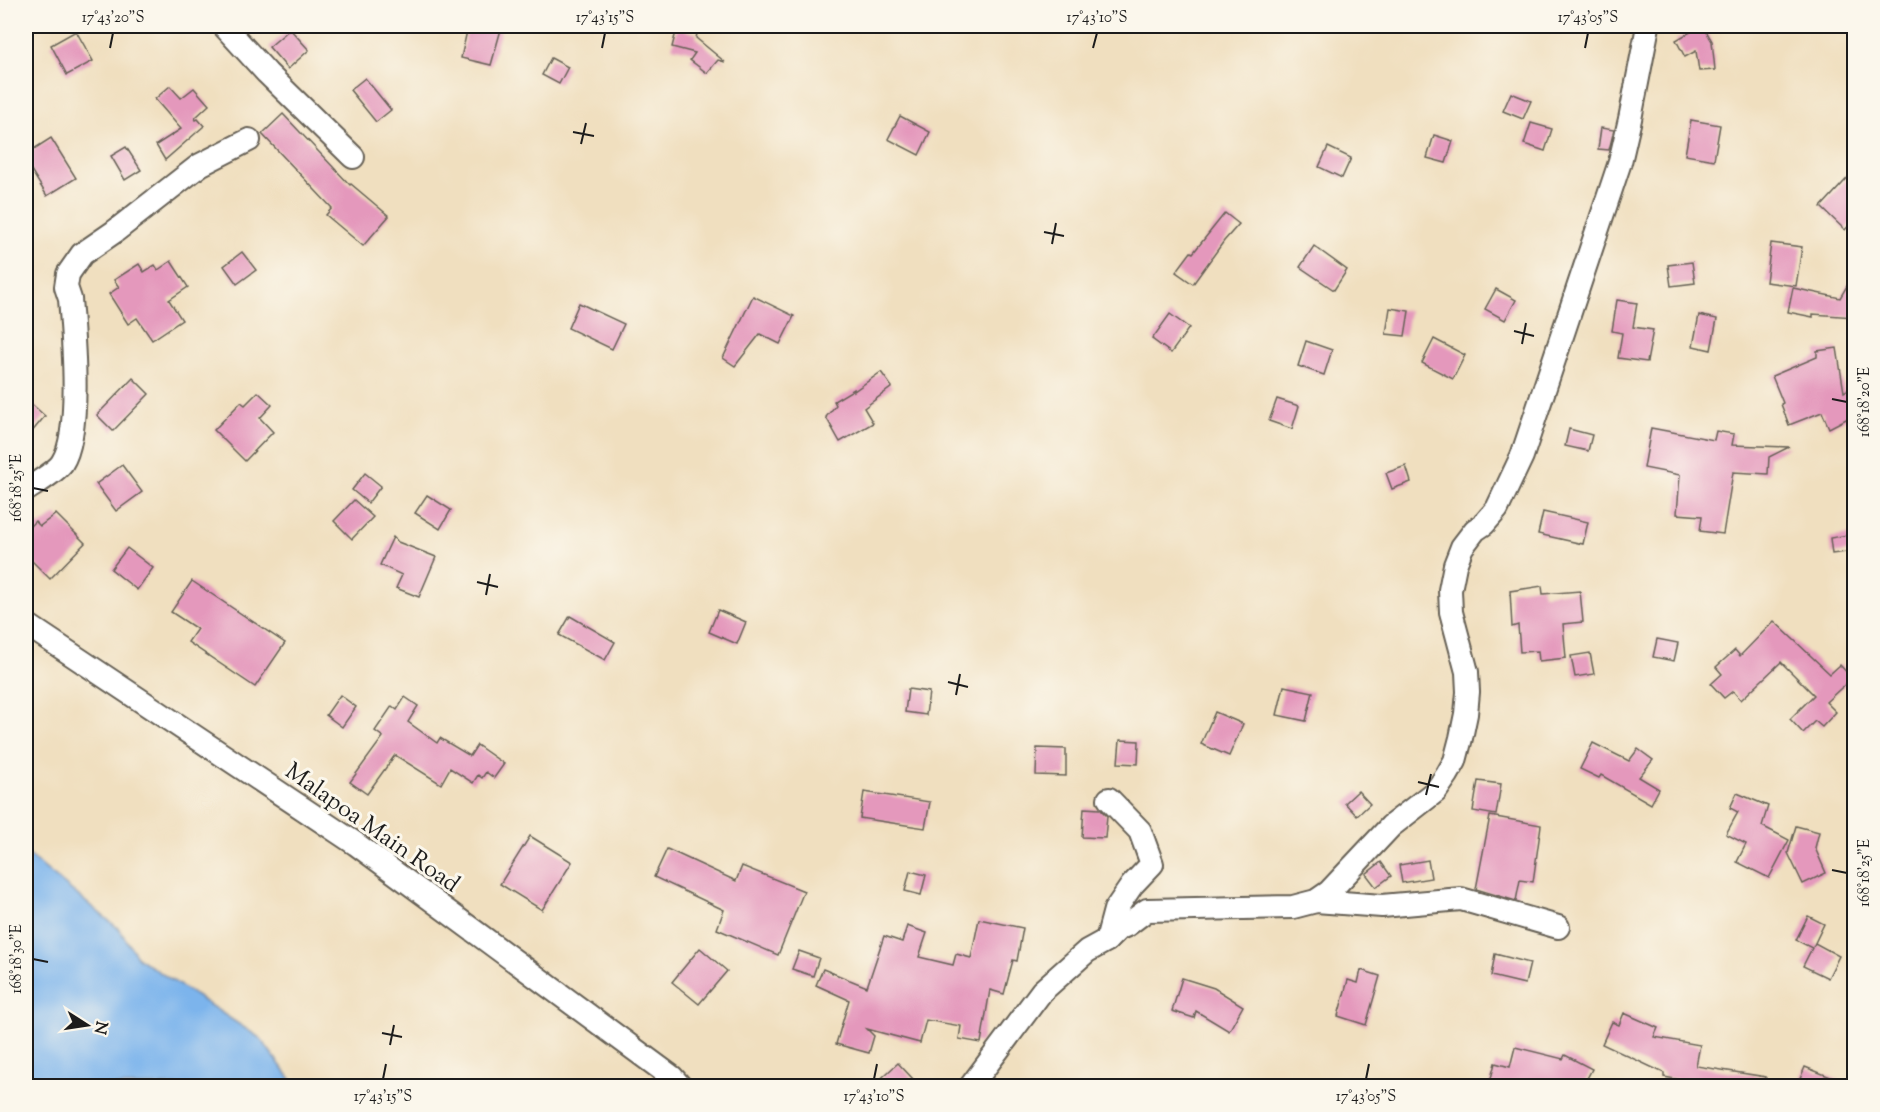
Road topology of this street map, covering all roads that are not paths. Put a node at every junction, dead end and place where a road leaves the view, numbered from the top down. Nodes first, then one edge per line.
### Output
1 (224, 26) edge
2 (1648, 26) edge
3 (249, 140) dead end
4 (353, 157) dead end
5 (26, 490) edge
6 (26, 624) edge
7 (1109, 799) dead end
8 (1316, 901) junction
9 (1558, 927) dead end
10 (1107, 940) junction
11 (680, 1086) edge
12 (971, 1086) edge

1 - 4 street
2 - 8 street
3 - 5 street
6 - 11 street, Malapoa Main Road
7 - 10 street
8 - 9 street
8 - 10 street
10 - 12 street

